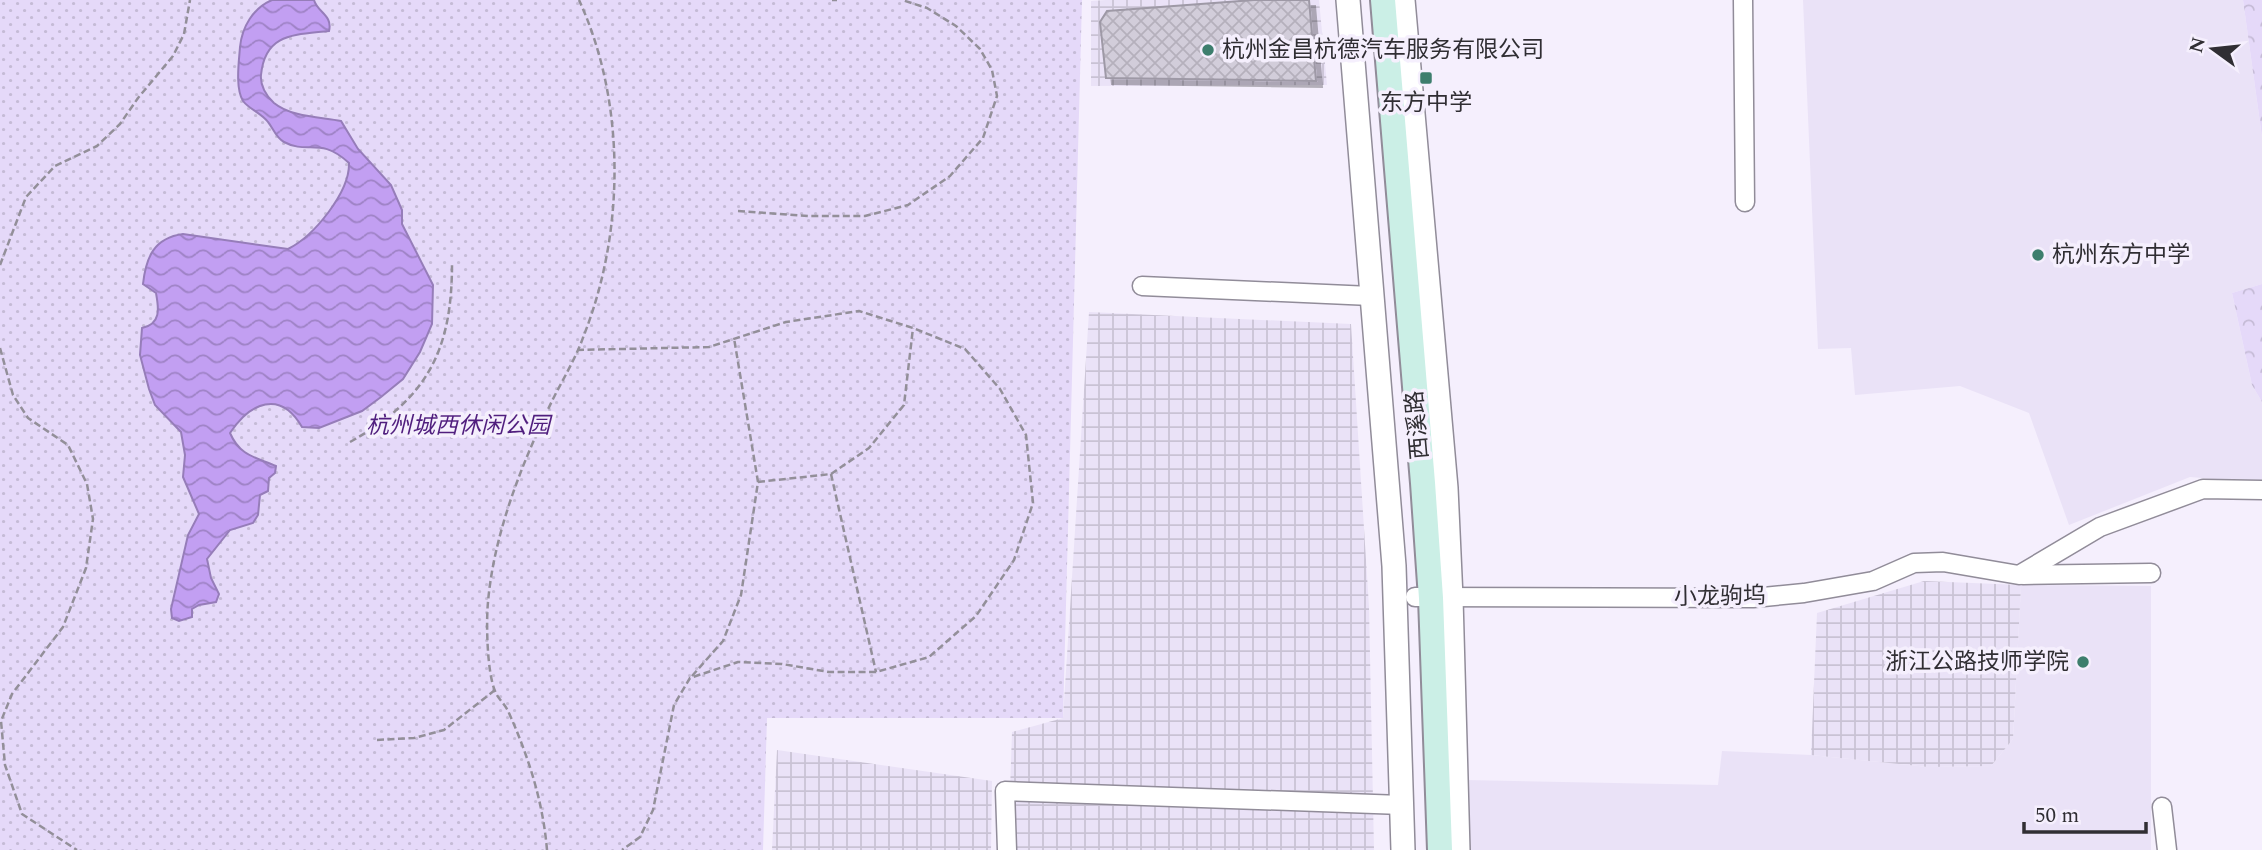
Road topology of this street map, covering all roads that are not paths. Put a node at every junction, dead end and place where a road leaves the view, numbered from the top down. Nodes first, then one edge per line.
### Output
1 (1348, 0) edge
2 (1366, 0) edge
3 (1382, 0) edge
4 (1403, 0) edge
5 (1743, 0) edge
6 (1745, 202) dead end
7 (1142, 286) dead end
8 (1371, 296) junction
9 (2262, 490) edge
10 (2151, 573) dead end
11 (2020, 576) junction
12 (1432, 597) junction
13 (1402, 805) junction
14 (2162, 807) dead end
15 (1007, 850) edge
16 (1403, 850) edge
17 (1423, 850) edge
18 (1440, 850) edge
19 (1458, 850) edge
20 (2167, 850) edge

1 - 8 street, 西溪路
2 - 12 main road, 西溪路
3 - 12 main road, 西溪路
4 - 12 street, 西溪路
5 - 6 street
7 - 8 street
8 - 13 street, 西溪路
9 - 11 street
10 - 11 street, 小龙驹坞
11 - 12 street, 小龙驹坞
12 - 17 main road, 西溪路
12 - 18 main road, 西溪路
12 - 19 street, 西溪路
13 - 15 street
13 - 16 street, 西溪路
14 - 20 street

